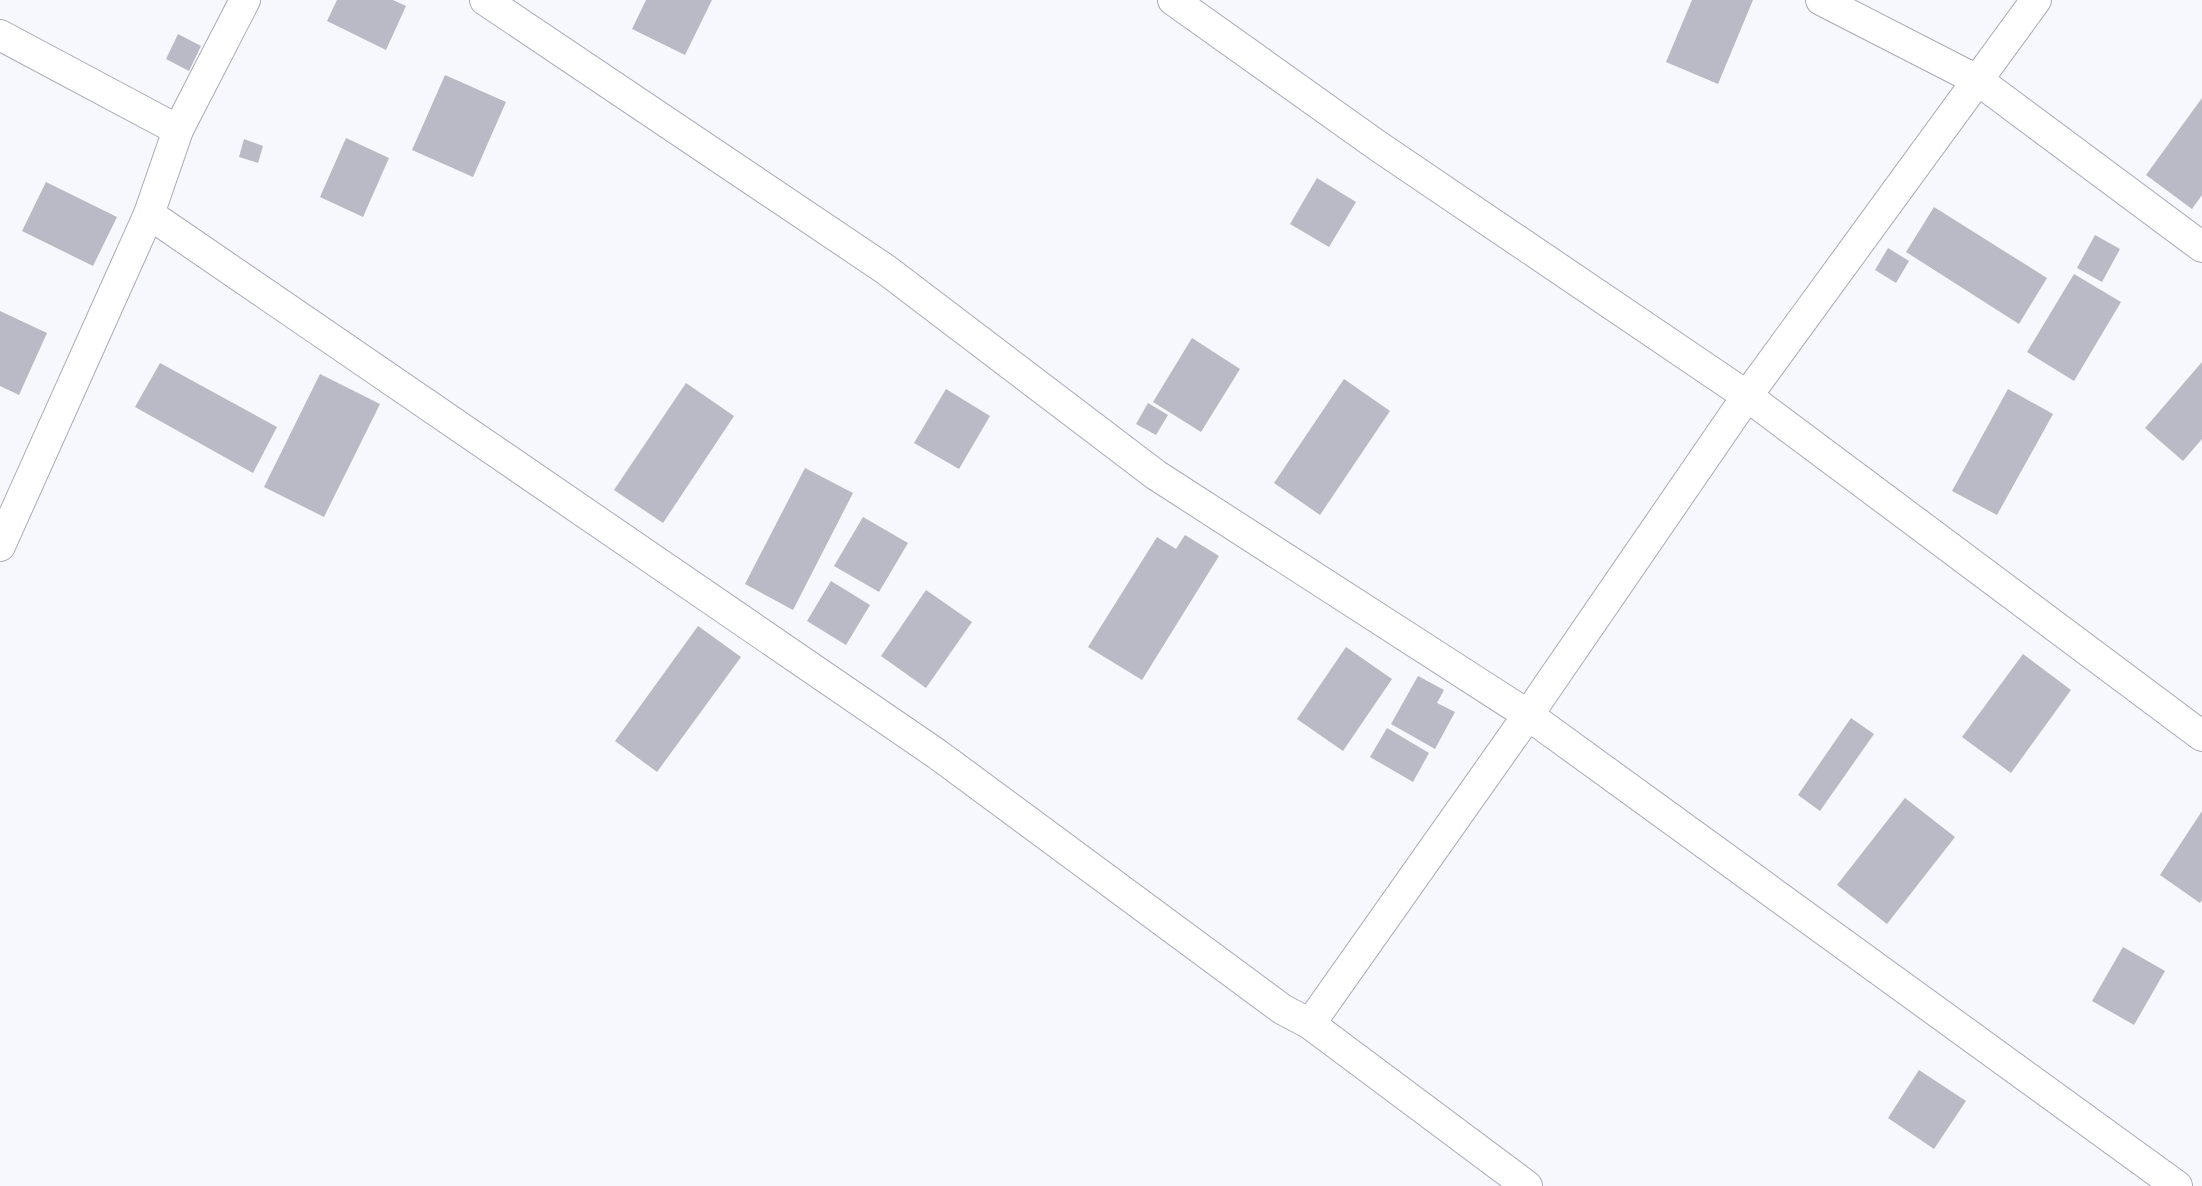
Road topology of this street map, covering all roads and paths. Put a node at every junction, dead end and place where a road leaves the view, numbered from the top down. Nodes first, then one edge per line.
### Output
1 (245, 0) edge
2 (485, 0) edge
3 (1173, 0) edge
4 (1821, 0) edge
5 (2036, 0) edge
6 (0, 36) edge
7 (1979, 80) junction
8 (178, 130) junction
9 (149, 214) junction
10 (2202, 247) edge
11 (1747, 396) junction
12 (0, 546) edge
13 (1528, 715) junction
14 (2202, 736) edge
15 (1310, 1024) junction
16 (1527, 1186) edge
17 (2177, 1186) edge

1 - 8 street
2 - 13 street
3 - 11 street
4 - 7 street
5 - 7 street
6 - 8 street
7 - 10 street
7 - 11 street
8 - 9 street
9 - 12 street
9 - 15 street
11 - 13 street
11 - 14 street
13 - 15 street
13 - 17 street
15 - 16 street

